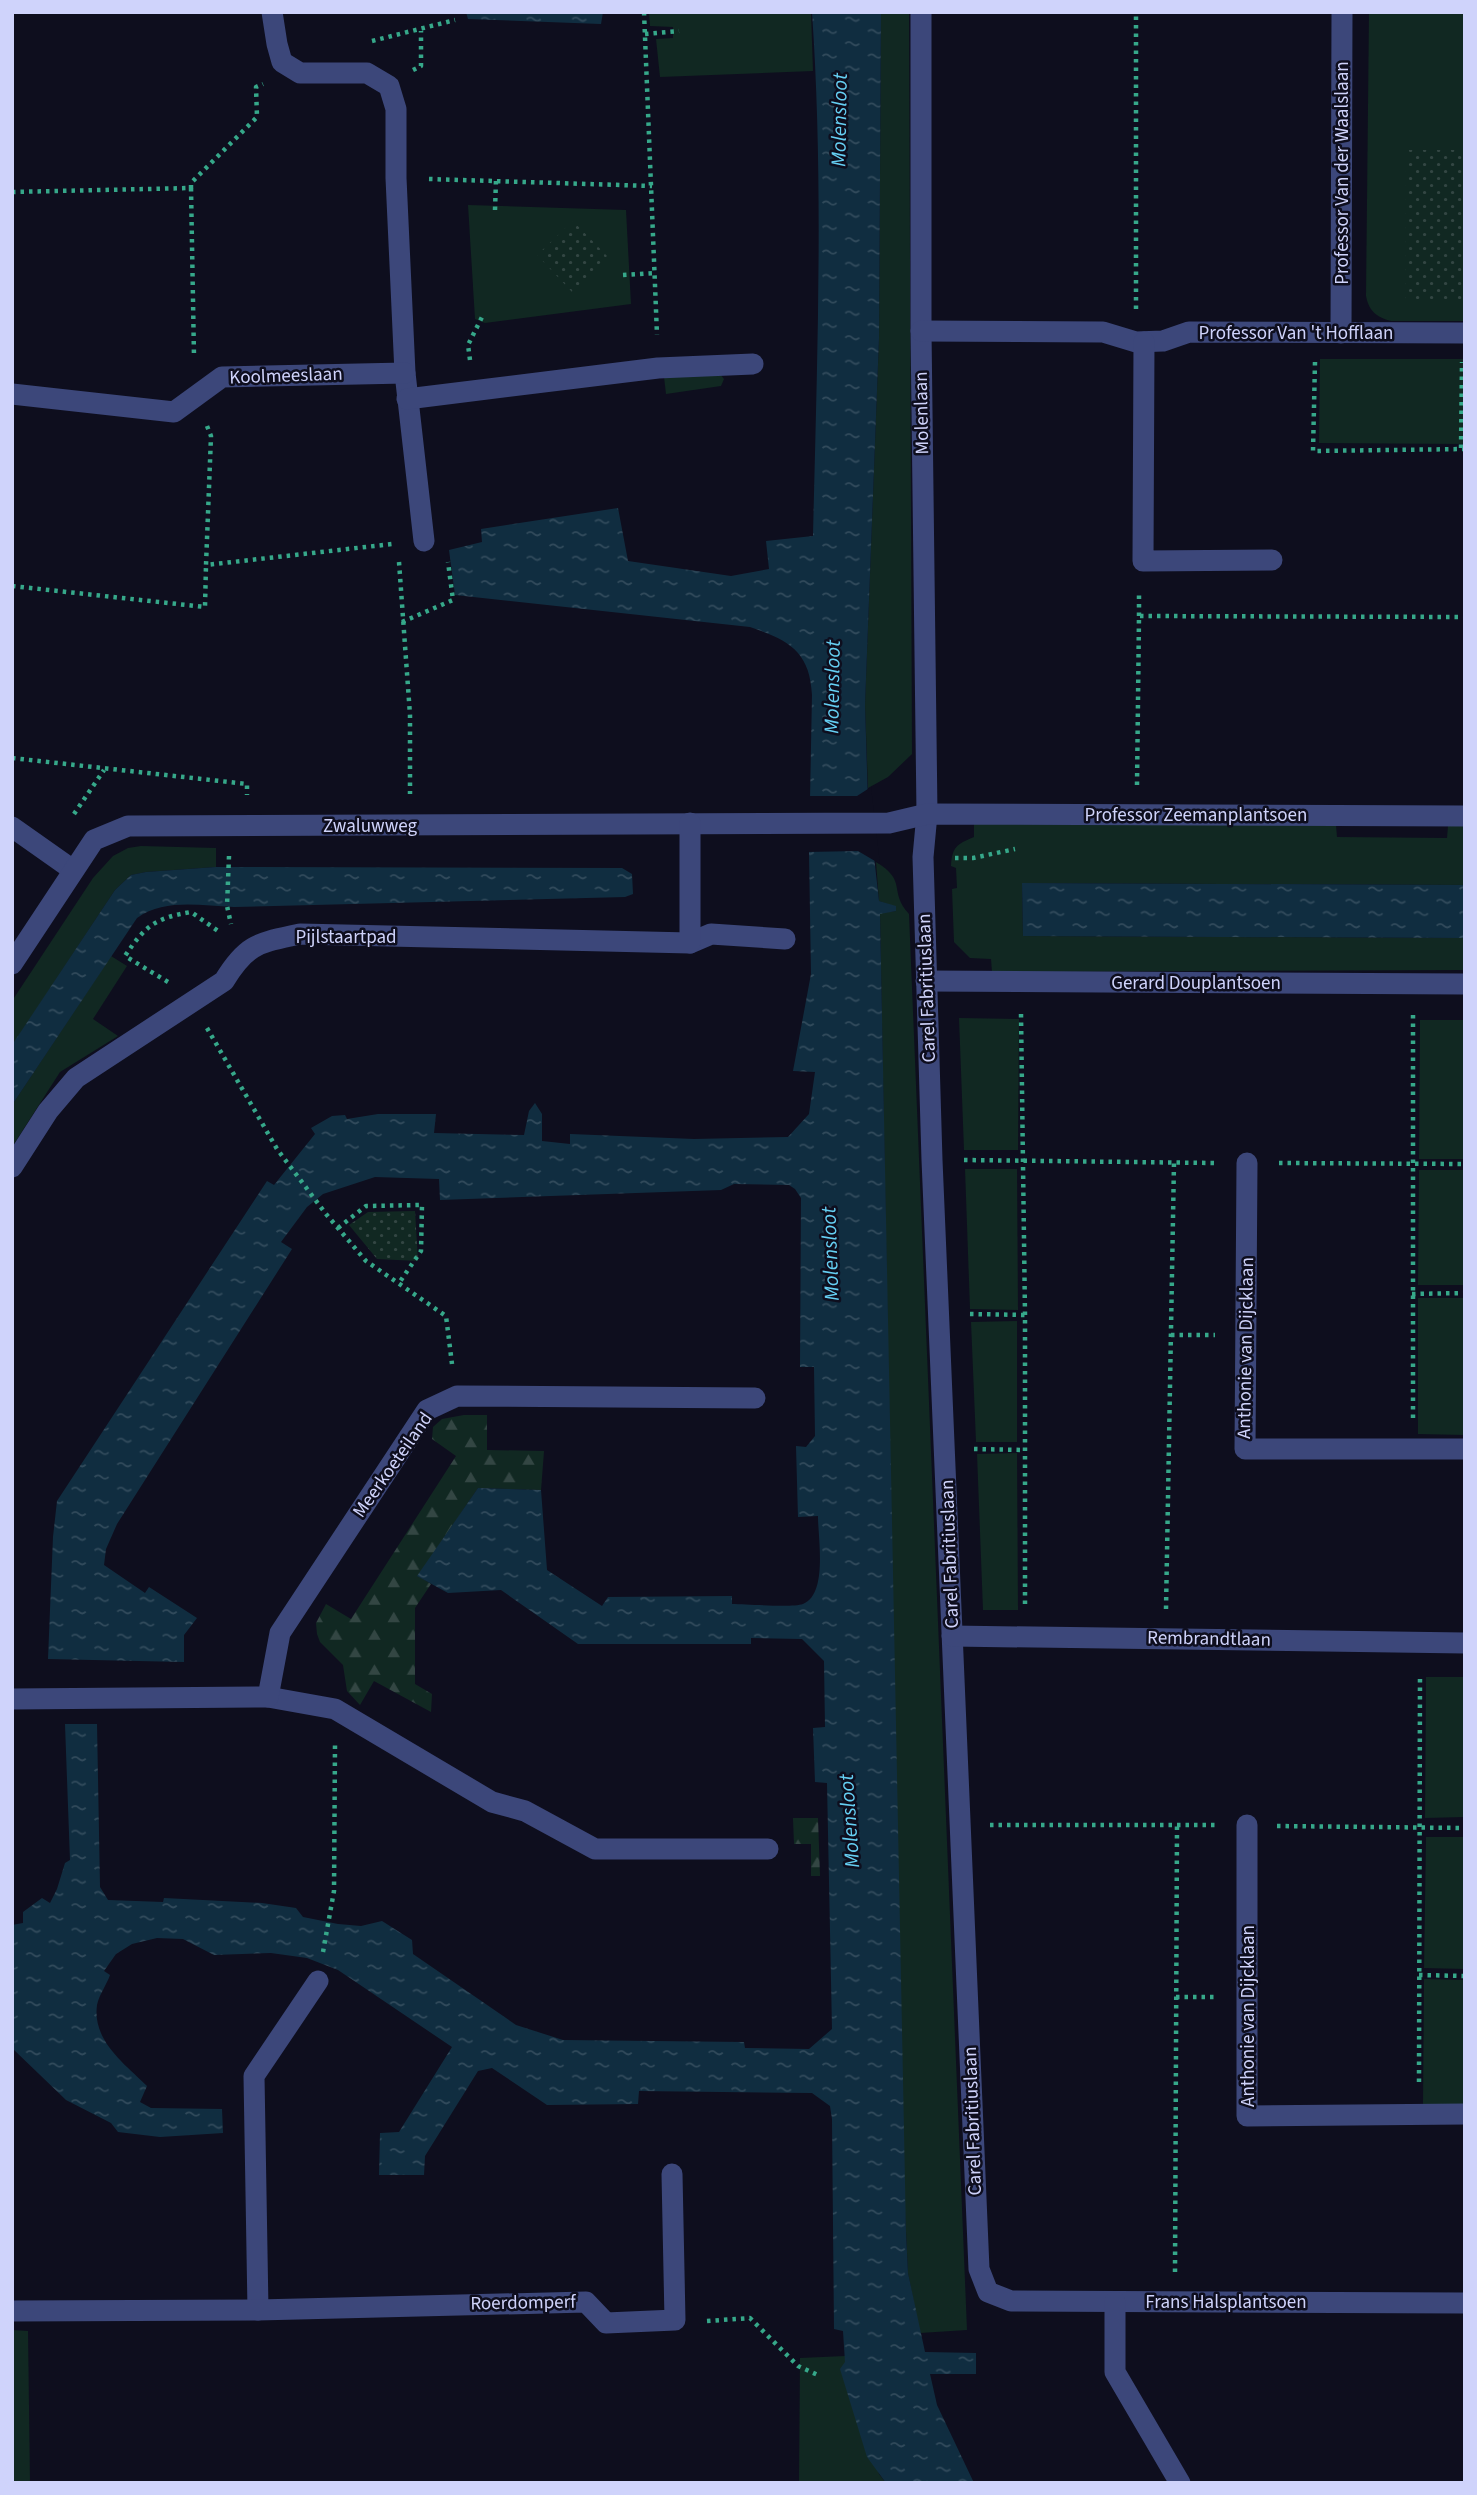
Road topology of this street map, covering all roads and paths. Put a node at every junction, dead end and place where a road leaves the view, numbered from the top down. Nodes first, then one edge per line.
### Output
1 (272, 12) edge
2 (644, 12) edge
3 (921, 12) edge
4 (1136, 12) edge
5 (1342, 12) edge
6 (678, 31) dead end
7 (645, 34) junction
8 (300, 73) junction
9 (396, 178) junction
10 (496, 180) junction
11 (652, 186) junction
12 (191, 188) junction
13 (12, 192) edge
14 (495, 210) dead end
15 (655, 273) junction
16 (623, 275) dead end
17 (483, 315) dead end
18 (921, 331) junction
19 (1315, 333) junction
20 (1341, 333) junction
21 (1464, 333) edge
22 (1140, 342) junction
23 (753, 364) dead end
24 (658, 368) junction
25 (405, 373) junction
26 (474, 391) junction
27 (12, 394) edge
28 (195, 396) junction
29 (407, 399) junction
30 (1463, 449) edge
31 (424, 541) joint
32 (398, 544) junction
33 (447, 554) dead end
34 (1272, 560) dead end
35 (206, 565) junction
36 (12, 586) edge
37 (1465, 617) edge
38 (402, 622) junction
39 (12, 758) edge
40 (927, 814) junction
41 (1137, 814) junction
42 (1465, 816) edge
43 (690, 822) junction
44 (889, 823) joint
45 (246, 826) junction
46 (410, 826) junction
47 (12, 827) edge
48 (228, 868) dead end
49 (73, 870) junction
50 (227, 906) dead end
51 (224, 935) dead end
52 (785, 939) dead end
53 (690, 943) junction
54 (12, 964) edge
55 (148, 969) dead end
56 (926, 981) junction
57 (1465, 984) edge
58 (192, 1003) junction
59 (1021, 1013) dead end
60 (1413, 1014) dead end
61 (932, 1160) junction
62 (1023, 1160) junction
63 (1174, 1162) dead end
64 (1247, 1163) dead end
65 (1412, 1164) junction
66 (1465, 1164) edge
67 (12, 1167) edge
68 (338, 1228) junction
69 (399, 1283) junction
70 (1465, 1293) edge
71 (1412, 1294) junction
72 (940, 1314) junction
73 (1025, 1314) junction
74 (1171, 1335) junction
75 (1246, 1335) junction
76 (457, 1396) junction
77 (755, 1398) dead end
78 (946, 1449) junction
79 (1414, 1449) junction
80 (1465, 1449) edge
81 (1025, 1450) junction
82 (952, 1636) junction
83 (1025, 1637) junction
84 (1166, 1639) junction
85 (1420, 1642) junction
86 (1465, 1643) edge
87 (268, 1697) junction
88 (12, 1699) edge
89 (335, 1709) junction
90 (962, 1825) junction
91 (1177, 1825) junction
92 (1247, 1825) junction
93 (1420, 1827) junction
94 (1465, 1828) edge
95 (768, 1849) dead end
96 (322, 1957) dead end
97 (1419, 1975) junction
98 (1465, 1976) edge
99 (318, 1981) dead end
100 (1176, 1997) junction
101 (1247, 1997) junction
102 (1465, 2114) edge
103 (1418, 2115) junction
104 (673, 2174) dead end
105 (988, 2292) joint
106 (1115, 2302) junction
107 (1175, 2302) junction
108 (1465, 2303) edge
109 (258, 2310) junction
110 (12, 2311) edge
111 (675, 2320) junction
112 (820, 2376) dead end
113 (1180, 2483) edge

1 - 8 street
2 - 7 path
3 - 18 street, Molenlaan
4 - 22 path
5 - 20 street, Professor Van der Waalslaan
6 - 7 path
7 - 11 path
8 - 9 street
8 - 12 path
9 - 10 path
9 - 25 street
10 - 11 path
10 - 14 path
11 - 15 path
12 - 13 path
12 - 28 path
15 - 16 path
15 - 24 path
17 - 26 path
18 - 22 street, Professor Van 't Hofflaan
18 - 40 street, Molenlaan
19 - 20 street, Professor Van 't Hofflaan
19 - 22 street, Professor Van 't Hofflaan
19 - 30 path
20 - 21 street, Professor Van 't Hofflaan
21 - 30 path
22 - 34 street
23 - 24 street
24 - 26 street
25 - 28 street, Koolmeeslaan
25 - 29 street
26 - 29 street
27 - 28 street, Koolmeeslaan
28 - 35 path
29 - 31 street
31 - 32 path
32 - 35 path
32 - 38 path
33 - 38 path
35 - 36 path
37 - 41 path
38 - 46 path
39 - 45 path
40 - 41 street, Professor Zeemanplantsoen
40 - 44 street, Professor Zeemanplantsoen
40 - 56 street, Carel Fabritiuslaan
41 - 42 street, Professor Zeemanplantsoen
43 - 44 street, Zwaluwweg
43 - 46 street, Zwaluwweg
43 - 53 street
45 - 46 street, Zwaluwweg
45 - 49 street, Zwaluwweg
47 - 49 street
48 - 50 path
49 - 54 street, Zwaluwweg
51 - 55 path
52 - 53 street, Pijlstaartpad
53 - 58 street, Pijlstaartpad
56 - 57 street, Gerard Douplantsoen
56 - 61 street, Carel Fabritiuslaan
58 - 67 street, Pijlstaartpad
58 - 68 path
59 - 62 path
60 - 65 path
61 - 62 path
61 - 72 street, Carel Fabritiuslaan
62 - 73 path
63 - 74 path
64 - 75 street, Anthonie van Dijcklaan
65 - 66 path
65 - 71 path
68 - 69 path
68 - 69 path
69 - 76 path
70 - 71 path
71 - 79 path
72 - 73 path
72 - 78 street, Carel Fabritiuslaan
73 - 81 path
74 - 75 path
74 - 84 path
75 - 79 street, Anthonie van Dijcklaan
76 - 77 street, Meerkoeteiland
76 - 87 street, Meerkoeteiland
78 - 81 path
78 - 82 street, Carel Fabritiuslaan
79 - 80 street, Anthonie van Dijcklaan
81 - 83 path
82 - 83 street, Rembrandtlaan
82 - 90 street, Carel Fabritiuslaan
83 - 84 street, Rembrandtlaan
84 - 85 street, Rembrandtlaan
85 - 86 street, Rembrandtlaan
85 - 93 path
87 - 88 street
87 - 89 street
89 - 95 street
89 - 96 path
90 - 91 path
90 - 105 street, Carel Fabritiuslaan
91 - 92 path
91 - 100 path
92 - 93 path
92 - 101 street, Anthonie van Dijcklaan
93 - 94 path
93 - 97 path
97 - 98 path
97 - 103 path
99 - 109 street
100 - 101 path
100 - 107 path
101 - 103 street, Anthonie van Dijcklaan
102 - 103 street, Anthonie van Dijcklaan
104 - 111 street
105 - 106 street, Frans Halsplantsoen
106 - 107 street, Frans Halsplantsoen
106 - 113 street
107 - 108 street, Frans Halsplantsoen
109 - 110 street, Roerdomperf
109 - 111 street, Roerdomperf
111 - 112 path

